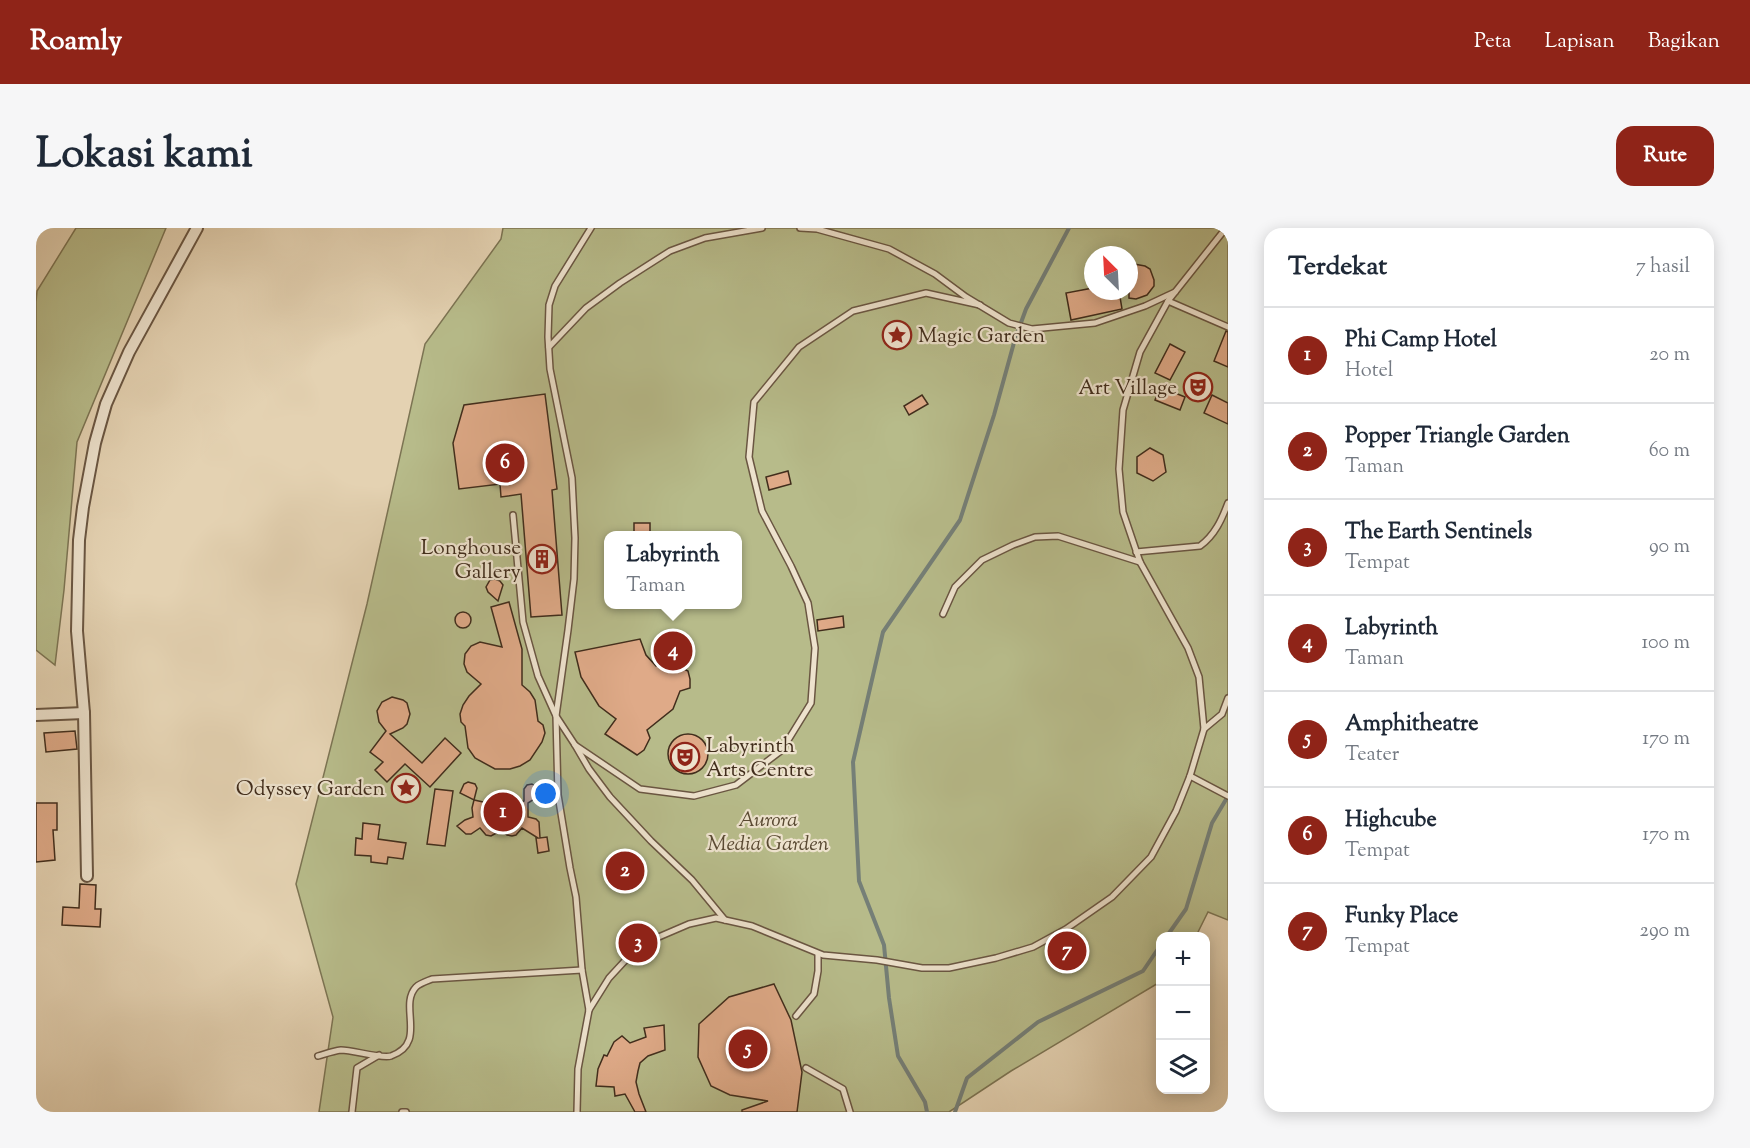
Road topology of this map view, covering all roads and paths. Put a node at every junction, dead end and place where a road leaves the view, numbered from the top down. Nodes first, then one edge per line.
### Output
1 (197, 228) edge
2 (591, 228) edge
3 (762, 228) edge
4 (800, 228) edge
5 (1226, 228) edge
6 (1176, 292) junction
7 (1168, 301) junction
8 (980, 304) junction
9 (1228, 327) edge
10 (549, 347) junction
11 (1228, 503) edge
12 (513, 515) dead end
13 (1136, 552) junction
14 (1140, 562) junction
15 (943, 614) dead end
16 (1228, 698) edge
17 (84, 713) junction
18 (36, 715) edge
19 (556, 716) junction
20 (1204, 729) junction
21 (575, 745) junction
22 (1190, 776) junction
23 (1226, 794) edge
24 (87, 876) dead end
25 (725, 920) junction
26 (818, 954) junction
27 (582, 970) junction
28 (589, 1010) junction
29 (796, 1016) dead end
30 (379, 1055) junction
31 (318, 1056) dead end
32 (806, 1068) dead end
33 (352, 1112) edge
34 (577, 1112) edge
35 (850, 1112) edge

1 - 17 street
2 - 10 lane
3 - 10 lane
4 - 8 lane
5 - 6 lane
6 - 7 lane
6 - 8 lane
7 - 9 lane
7 - 13 lane
8 - 21 lane
10 - 19 lane
11 - 13 lane
12 - 19 lane
13 - 14 lane
14 - 15 lane
14 - 20 lane
16 - 20 lane
17 - 18 street
17 - 24 street
19 - 21 lane
19 - 27 lane
20 - 22 lane
21 - 25 lane
22 - 23 lane
22 - 26 lane
25 - 26 lane
25 - 28 lane
26 - 29 lane
27 - 28 lane
27 - 30 lane
28 - 34 lane
30 - 31 lane
30 - 33 lane
32 - 35 lane

